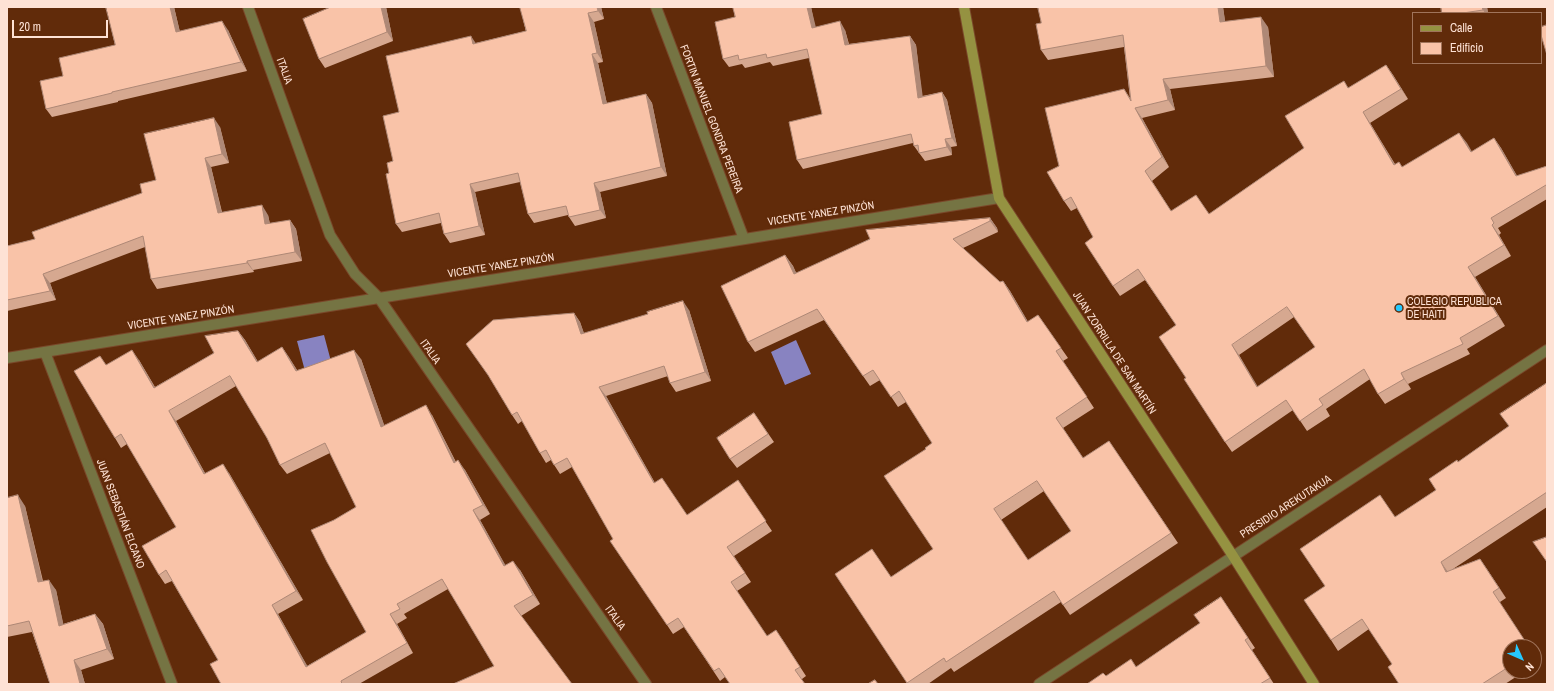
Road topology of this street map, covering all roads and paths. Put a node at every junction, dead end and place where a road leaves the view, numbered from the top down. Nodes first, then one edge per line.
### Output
1 (248, 7) edge
2 (656, 7) edge
3 (964, 7) edge
4 (999, 198) junction
5 (744, 239) junction
6 (379, 298) junction
7 (1547, 350) edge
8 (44, 352) junction
9 (7, 358) edge
10 (1233, 556) junction
11 (172, 684) edge
12 (646, 684) edge
13 (1039, 684) edge
14 (1314, 684) edge

1 - 6 street, ITALIA
2 - 5 street, FORTIN MANUEL GONDRA PEREIRA
3 - 4 street, JUAN ZORRILLA DE SAN MARTÍN
4 - 5 street, VICENTE YANEZ PINZÓN
4 - 10 street, JUAN ZORRILLA DE SAN MARTÍN
5 - 6 street, VICENTE YANEZ PINZÓN
6 - 8 street, VICENTE YANEZ PINZÓN
6 - 12 street, ITALIA
7 - 10 street, PRESIDIO AREKUTAKUA
8 - 9 street, VICENTE YANEZ PINZÓN
8 - 11 street, JUAN SEBASTIÁN ELCANO
10 - 13 street, PRESIDIO AREKUTAKUA
10 - 14 street, JUAN ZORRILLA DE SAN MARTÍN

